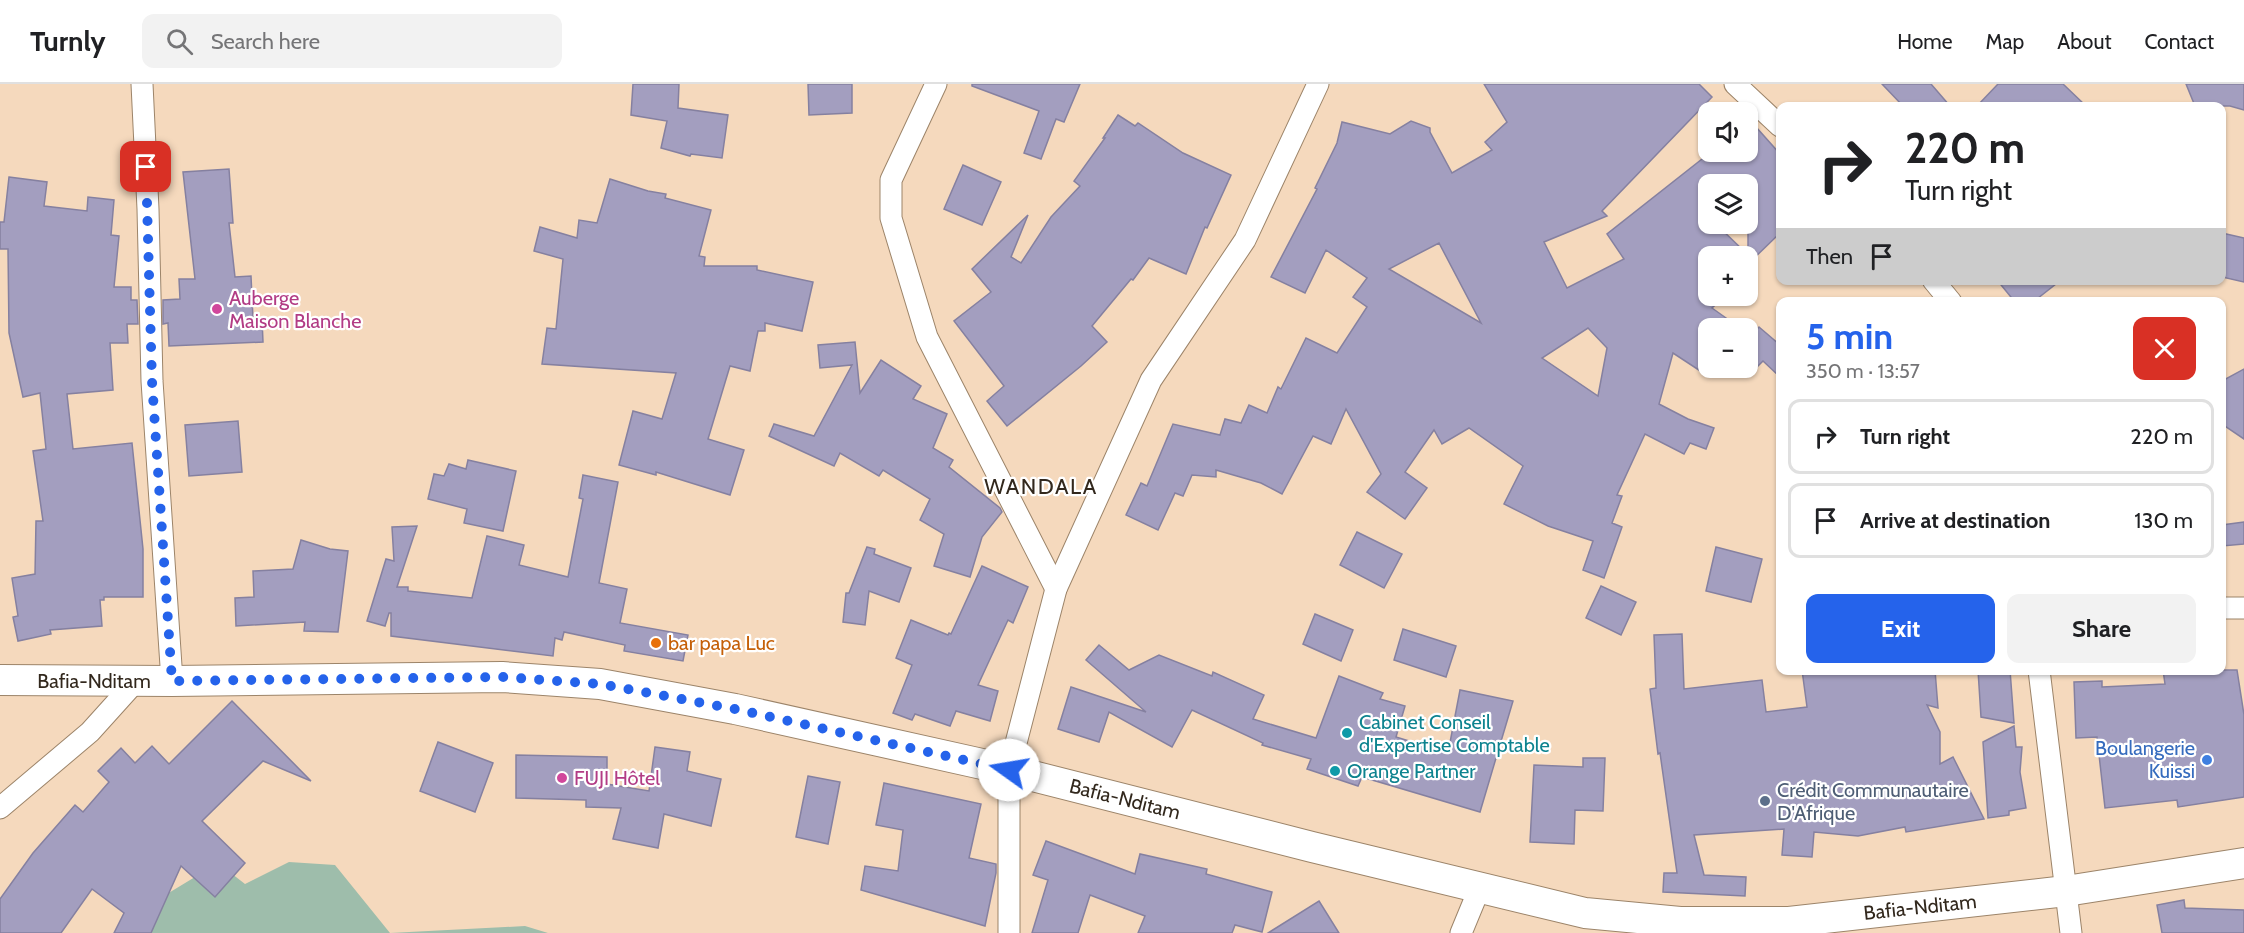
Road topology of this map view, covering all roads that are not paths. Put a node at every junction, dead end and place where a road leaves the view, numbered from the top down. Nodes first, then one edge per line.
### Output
1 (142, 84) edge
2 (936, 84) edge
3 (1318, 84) edge
4 (1735, 84) edge
5 (1776, 122) edge
6 (1937, 285) edge
7 (1947, 297) edge
8 (1056, 589) junction
9 (2226, 608) edge
10 (2244, 608) edge
11 (2040, 675) edge
12 (0, 680) edge
13 (136, 681) junction
14 (172, 681) junction
15 (1009, 770) junction
16 (0, 808) edge
17 (2244, 863) edge
18 (1480, 887) junction
19 (2066, 891) junction
20 (1009, 933) edge
21 (1461, 933) edge
22 (2071, 933) edge

1 - 14 street
2 - 8 street
3 - 8 street
4 - 5 street
6 - 7 street
8 - 15 street
9 - 10 street
11 - 19 street
12 - 13 main road, Bafia-Nditam
13 - 14 main road, Bafia-Nditam
13 - 16 street
14 - 15 main road, Bafia-Nditam
15 - 18 main road, Bafia-Nditam
15 - 20 street
17 - 19 main road, Bafia-Nditam
18 - 19 main road, Bafia-Nditam
18 - 21 street
19 - 22 street

